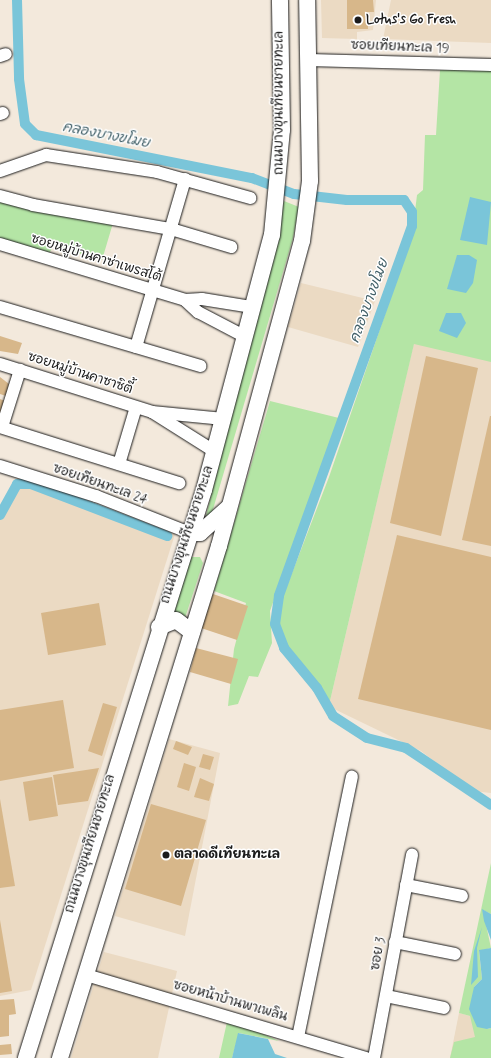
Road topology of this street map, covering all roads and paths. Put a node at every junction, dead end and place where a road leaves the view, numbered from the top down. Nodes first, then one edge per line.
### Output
1 (280, 0) edge
2 (307, 0) edge
3 (309, 60) junction
4 (491, 65) edge
5 (0, 172) edge
6 (185, 179) junction
7 (0, 196) edge
8 (250, 198) dead end
9 (171, 229) junction
10 (0, 244) edge
11 (231, 247) dead end
12 (152, 290) junction
13 (185, 300) junction
14 (222, 302) junction
15 (0, 306) edge
16 (252, 307) junction
17 (216, 322) junction
18 (244, 336) junction
19 (136, 347) junction
20 (0, 364) edge
21 (200, 366) dead end
22 (20, 370) junction
23 (136, 407) junction
24 (152, 412) junction
25 (194, 415) junction
26 (224, 419) junction
27 (1, 427) edge
28 (188, 433) junction
29 (214, 451) junction
30 (119, 464) junction
31 (0, 466) edge
32 (179, 483) dead end
33 (229, 507) junction
34 (190, 533) junction
35 (159, 626) junction
36 (192, 632) junction
37 (352, 777) dead end
38 (412, 855) dead end
39 (406, 885) junction
40 (462, 896) dead end
41 (395, 942) junction
42 (455, 954) dead end
43 (86, 975) junction
44 (386, 996) junction
45 (444, 1008) dead end
46 (298, 1037) junction
47 (333, 1053) edge
48 (26, 1058) edge
49 (60, 1058) edge
50 (366, 1058) edge
51 (374, 1058) edge

1 - 16 main road, ถนนบางขุนเทียนชายทะเล
2 - 3 main road
3 - 4 street, ซอยเทียนทะเล 19
3 - 33 main road
5 - 6 street
6 - 8 street
6 - 9 street
7 - 9 street
9 - 11 street
9 - 12 street
10 - 12 street, ซอยหมู่บ้านคาซ่าเพรสโต้
12 - 13 street, ซอยหมู่บ้านคาซ่าเพรสโต้
12 - 19 street
13 - 14 street, ซอยหมู่บ้านคาซ่าเพรสโต้
13 - 17 street, ซอยหมู่บ้านคาซ่าเพรสโต้
14 - 16 street, ซอยหมู่บ้านคาซ่าเพรสโต้
14 - 17 street
15 - 19 street
16 - 18 main road, ถนนบางขุนเทียนชายทะเล
17 - 18 street, ซอยหมู่บ้านคาซ่าเพรสโต้
18 - 26 main road, ถนนบางขุนเทียนชายทะเล
19 - 21 street
20 - 22 street, ซอยหมู่บ้านคาซาซิตี้
22 - 23 street, ซอยหมู่บ้านคาซาซิตี้
22 - 27 street
23 - 24 street, ซอยหมู่บ้านคาซาซิตี้
23 - 30 street
24 - 25 street, ซอยหมู่บ้านคาซาซิตี้
24 - 28 street, ซอยหมู่บ้านคาซาซิตี้
25 - 26 street, ซอยหมู่บ้านคาซาซิตี้
25 - 28 street
26 - 29 main road, ถนนบางขุนเทียนชายทะเล
27 - 30 street
28 - 29 street, ซอยหมู่บ้านคาซาซิตี้
29 - 34 main road, ถนนบางขุนเทียนชายทะเล
30 - 32 street
31 - 34 street, ซอยเทียนทะเล 24
33 - 34 main road
33 - 36 main road
34 - 35 main road, ถนนบางขุนเทียนชายทะเล
35 - 36 main road
35 - 48 main road, ถนนบางขุนเทียนชายทะเล
36 - 43 main road
37 - 46 street
38 - 39 street, ซอย 3
39 - 40 street
39 - 41 street, ซอย 3
41 - 42 street
41 - 44 street, ซอย 3
43 - 46 street, ซอยหน้าบ้านพาเพลิน
43 - 49 main road
44 - 45 street
44 - 51 street, ซอย 3
46 - 47 street, ซอยหน้าบ้านพาเพลิน
47 - 50 street, ซอยหน้าบ้านพาเพลิน

